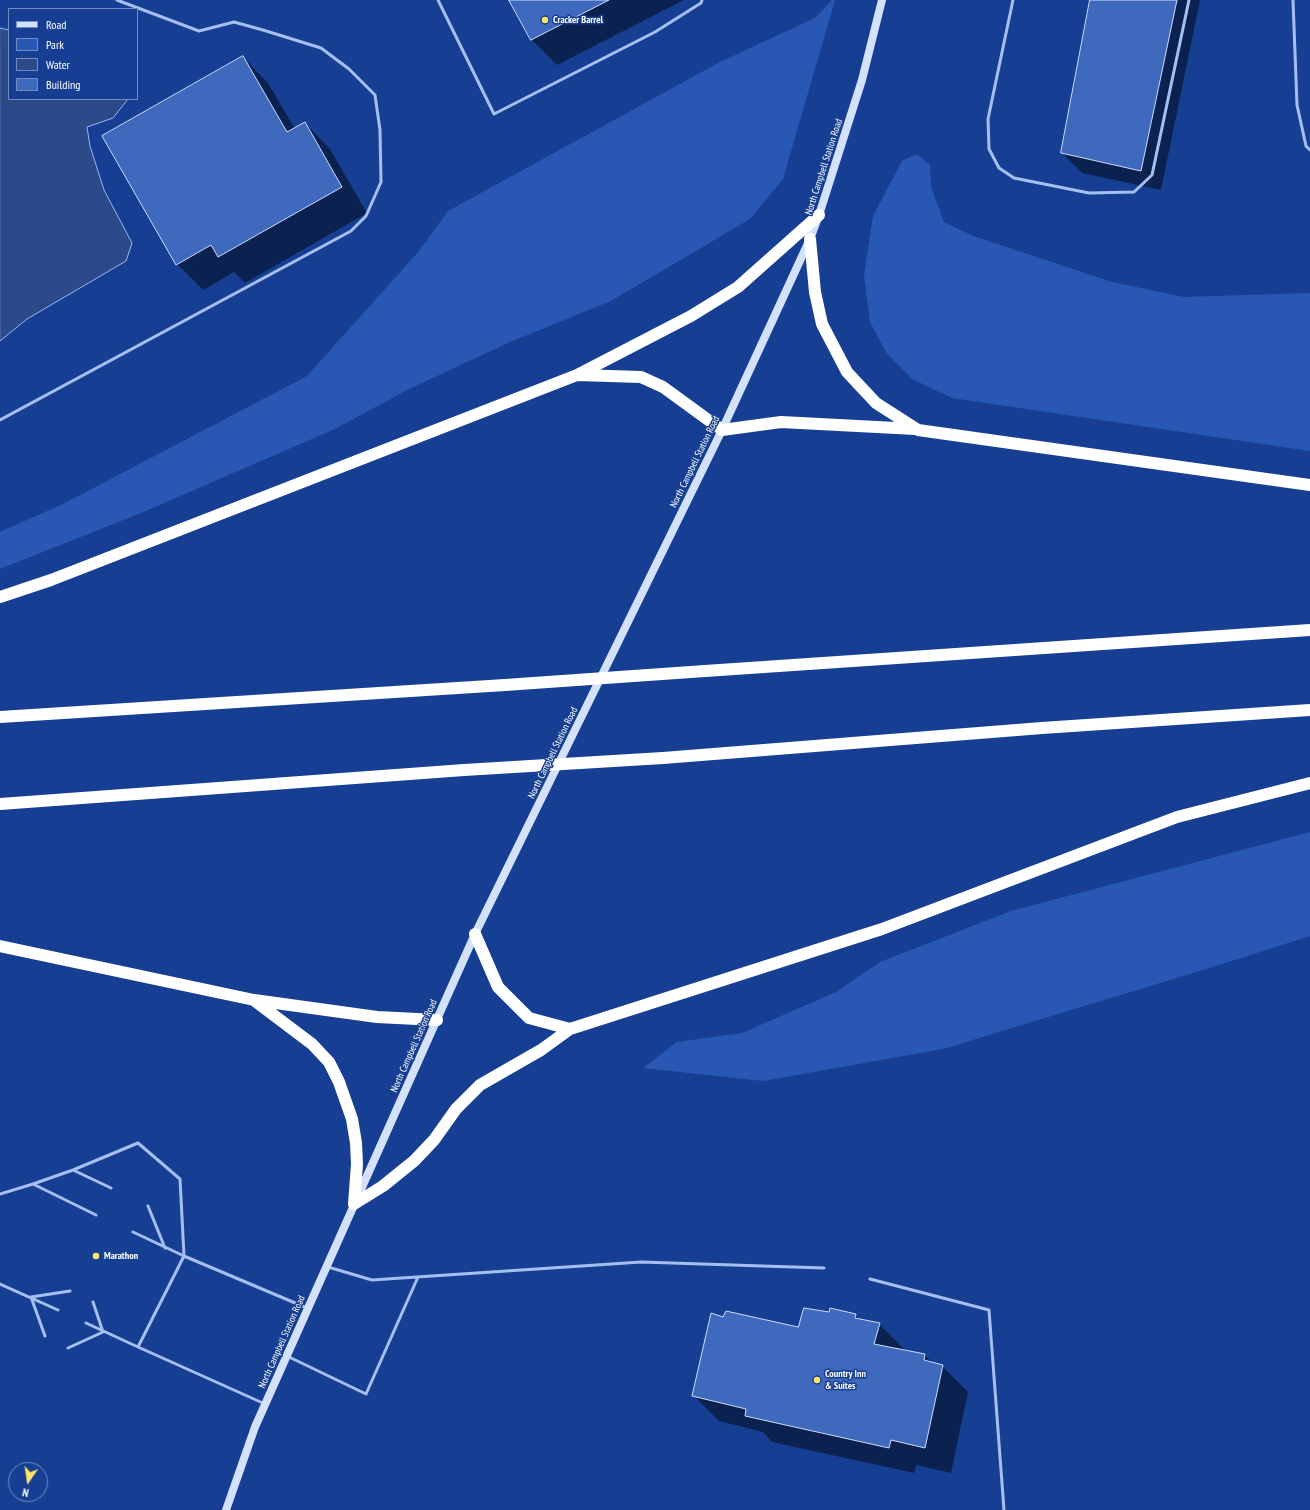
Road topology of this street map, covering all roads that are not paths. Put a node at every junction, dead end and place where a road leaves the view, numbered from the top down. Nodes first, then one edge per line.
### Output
1 (117, 0) edge
2 (438, 0) edge
3 (702, 0) edge
4 (882, 0) edge
5 (1012, 0) edge
6 (1189, 0) edge
7 (1293, 0) edge
8 (1310, 150) edge
9 (819, 215) junction
10 (810, 239) junction
11 (577, 374) junction
12 (0, 420) edge
13 (722, 430) junction
14 (918, 430) junction
15 (1310, 485) edge
16 (0, 597) edge
17 (1310, 630) edge
18 (1310, 710) edge
19 (0, 717) edge
20 (1310, 783) edge
21 (0, 804) edge
22 (475, 934) junction
23 (0, 946) edge
24 (254, 1000) junction
25 (437, 1020) junction
26 (570, 1029) junction
27 (73, 1170) junction
28 (33, 1184) junction
29 (111, 1188) dead end
30 (0, 1194) edge
31 (354, 1204) junction
32 (148, 1206) dead end
33 (96, 1215) dead end
34 (133, 1232) dead end
35 (165, 1248) junction
36 (184, 1256) junction
37 (326, 1267) junction
38 (824, 1268) dead end
39 (418, 1277) junction
40 (870, 1278) dead end
41 (0, 1284) edge
42 (70, 1291) dead end
43 (31, 1297) junction
44 (93, 1302) dead end
45 (308, 1308) junction
46 (58, 1310) dead end
47 (86, 1324) dead end
48 (103, 1332) junction
49 (45, 1336) dead end
50 (138, 1347) junction
51 (68, 1348) dead end
52 (287, 1356) junction
53 (265, 1404) junction
54 (226, 1510) edge
55 (1004, 1510) edge

1 - 12 lane
2 - 3 lane
4 - 9 main road, North Campbell Station Road
5 - 6 lane
7 - 8 lane
9 - 10 main road, North Campbell Station Road
9 - 11 highway
10 - 13 main road, North Campbell Station Road
10 - 14 highway
11 - 13 highway
11 - 16 highway
13 - 14 highway
13 - 22 main road, North Campbell Station Road
14 - 15 highway
17 - 19 highway, bridge
18 - 21 highway, bridge
20 - 26 highway
22 - 25 main road, North Campbell Station Road
22 - 26 highway
23 - 24 highway
24 - 25 highway
24 - 31 highway
25 - 31 main road, North Campbell Station Road
26 - 31 highway
27 - 28 lane
27 - 29 lane
27 - 36 lane
28 - 30 lane
28 - 33 lane
31 - 37 main road, North Campbell Station Road
32 - 35 lane
34 - 35 lane
35 - 36 lane
36 - 45 lane
36 - 50 lane
37 - 39 lane
37 - 45 main road, North Campbell Station Road
38 - 39 lane
39 - 52 lane
40 - 55 lane
41 - 43 lane
42 - 43 lane
43 - 46 lane
43 - 49 lane
44 - 48 lane
45 - 52 main road, North Campbell Station Road
47 - 48 lane
48 - 50 lane
48 - 51 lane
50 - 53 lane
52 - 53 main road, North Campbell Station Road
53 - 54 main road, North Campbell Station Road

